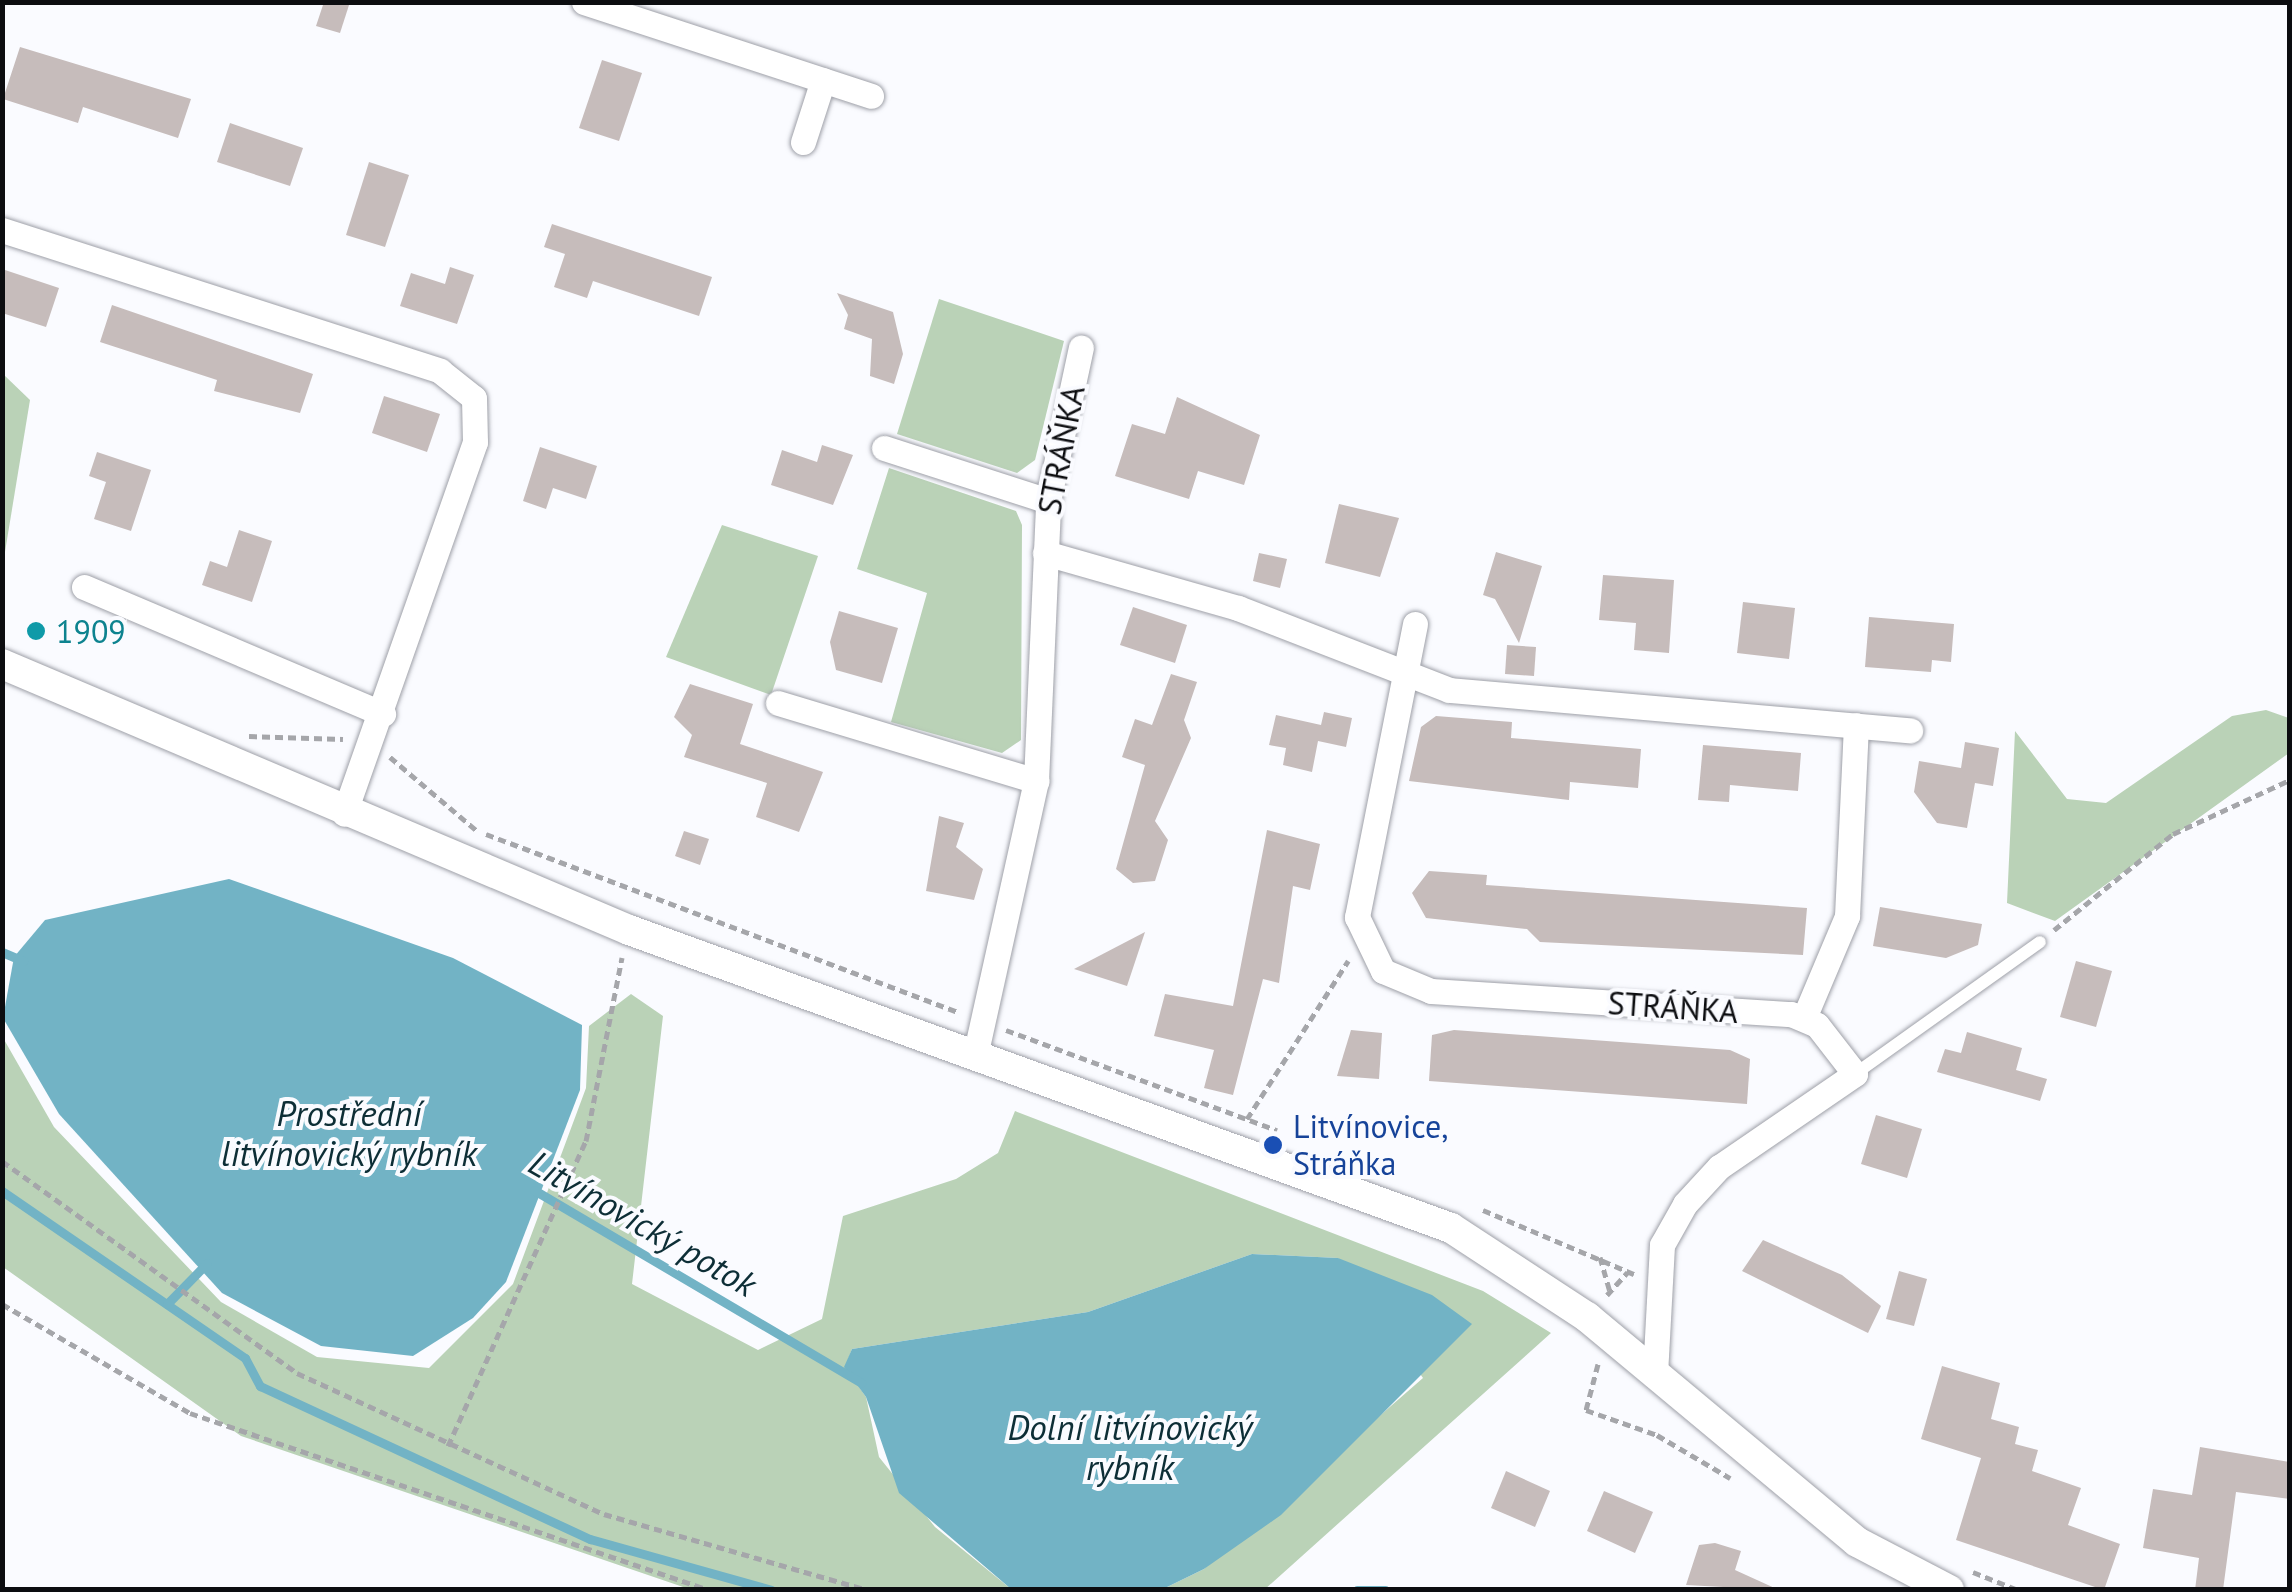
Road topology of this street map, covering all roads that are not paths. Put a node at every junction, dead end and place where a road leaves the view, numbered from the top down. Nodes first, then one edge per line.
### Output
1 (584, 2) edge
2 (823, 80) junction
3 (871, 96) dead end
4 (802, 142) dead end
5 (2, 230) edge
6 (1081, 347) dead end
7 (884, 448) dead end
8 (1048, 501) junction
9 (1045, 553) junction
10 (84, 588) dead end
11 (1414, 624) dead end
12 (2, 664) edge
13 (1404, 674) junction
14 (778, 704) dead end
15 (382, 714) junction
16 (1856, 725) junction
17 (1910, 730) dead end
18 (1036, 780) junction
19 (344, 814) junction
20 (2040, 942) road end
21 (1804, 1018) junction
22 (976, 1056) junction
23 (1855, 1074) junction
24 (1655, 1376) junction
25 (1948, 1590) edge

1 - 2 street
2 - 3 street
2 - 4 street
5 - 15 street
6 - 8 street, STRÁŇKA
7 - 8 street
8 - 9 street, STRÁŇKA
9 - 13 street, STRÁŇKA
9 - 18 street, STRÁŇKA
10 - 15 street
11 - 13 street
12 - 19 street
13 - 16 street, STRÁŇKA
13 - 21 street, STRÁŇKA
14 - 18 street
15 - 19 street
16 - 17 street, STRÁŇKA
16 - 21 street
18 - 22 street, STRÁŇKA
19 - 22 street
20 - 23 lane
21 - 23 street
22 - 24 street
23 - 24 street
24 - 25 street

